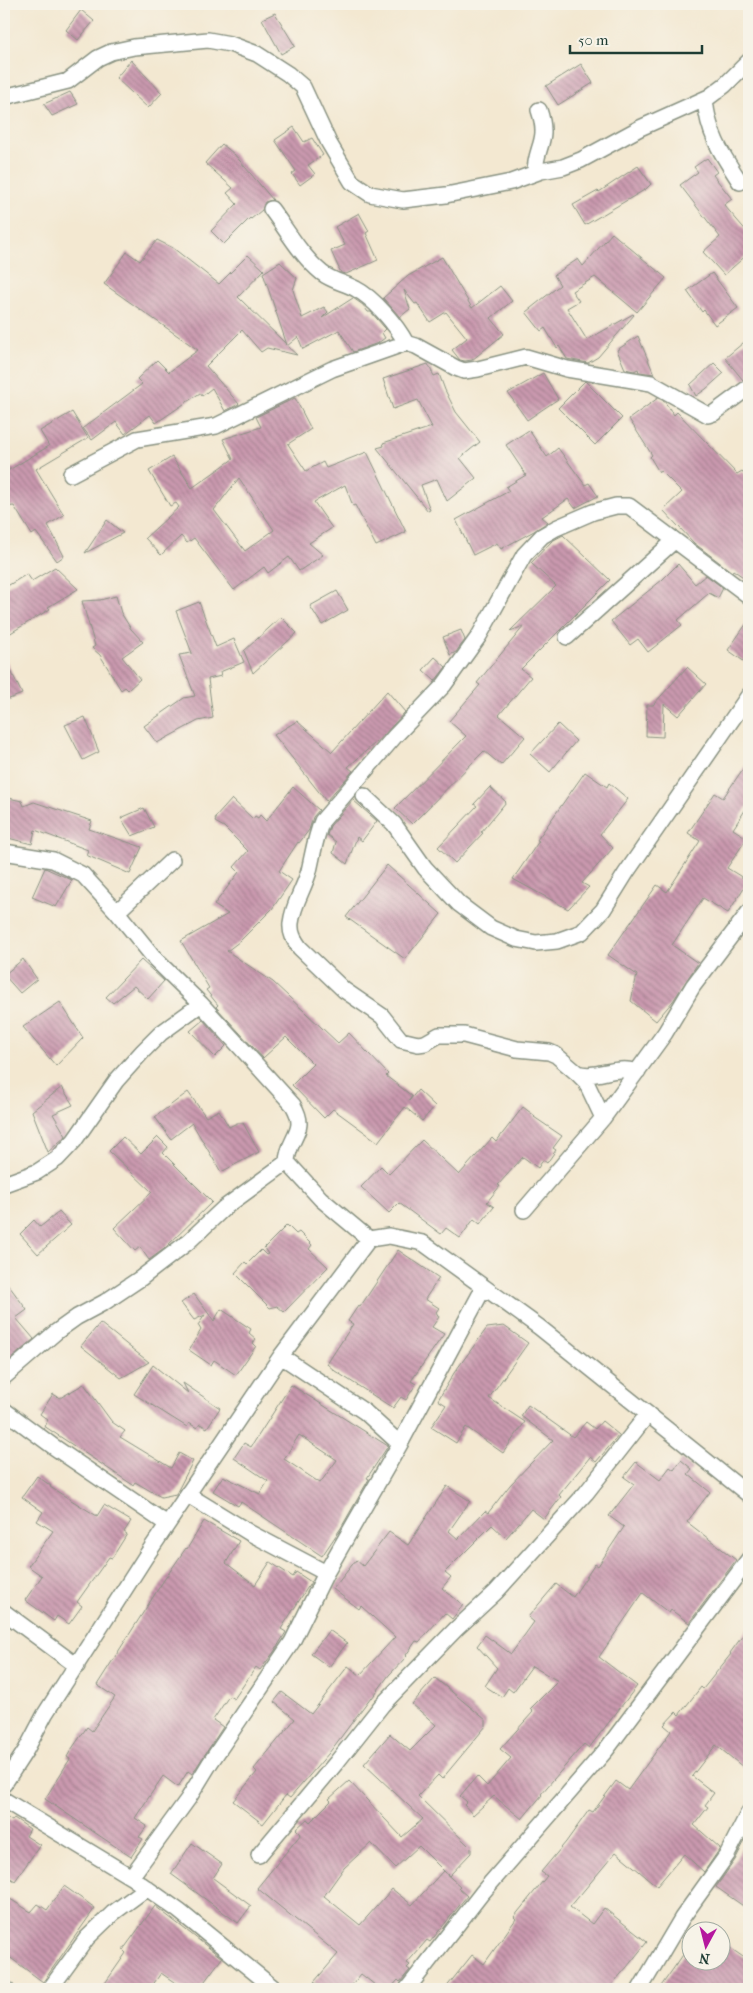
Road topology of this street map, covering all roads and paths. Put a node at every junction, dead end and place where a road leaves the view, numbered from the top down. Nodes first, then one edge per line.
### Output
1 (749, 61) edge
2 (4, 97) edge
3 (704, 99) junction
4 (539, 110) dead end
5 (535, 173) junction
6 (740, 182) dead end
7 (271, 209) dead end
8 (406, 343) junction
9 (749, 387) edge
10 (71, 474) dead end
11 (674, 541) junction
12 (749, 596) edge
13 (567, 637) dead end
14 (749, 695) edge
15 (364, 796) dead end
16 (4, 852) edge
17 (172, 860) dead end
18 (117, 912) junction
19 (749, 912) edge
20 (201, 1004) junction
21 (638, 1071) junction
22 (577, 1073) junction
23 (603, 1118) junction
24 (287, 1162) junction
25 (4, 1184) edge
26 (524, 1210) dead end
27 (369, 1239) junction
28 (484, 1287) junction
29 (282, 1356) junction
30 (4, 1377) edge
31 (4, 1410) edge
32 (648, 1414) junction
33 (400, 1444) junction
34 (188, 1495) junction
35 (749, 1495) edge
36 (167, 1524) junction
37 (749, 1559) edge
38 (326, 1573) junction
39 (4, 1612) edge
40 (77, 1666) junction
41 (4, 1784) edge
42 (4, 1800) edge
43 (749, 1812) edge
44 (258, 1855) dead end
45 (131, 1877) junction
46 (146, 1888) junction
47 (50, 1989) edge
48 (275, 1989) edge
49 (407, 1989) edge
50 (640, 1989) edge

1 - 3 street
2 - 5 street
3 - 5 street
3 - 6 street
4 - 5 street
7 - 8 street
8 - 9 street
8 - 10 street
11 - 12 street
11 - 13 street
11 - 22 street
14 - 15 street
16 - 18 street
17 - 18 street
18 - 20 street
19 - 21 street
20 - 24 street
20 - 25 street
21 - 22 street
21 - 23 street
22 - 23 street
23 - 26 street
24 - 27 street
24 - 30 street
27 - 28 street
27 - 29 street
28 - 32 street
28 - 33 street
29 - 33 street
29 - 34 street
31 - 36 street
32 - 35 street
32 - 44 street
33 - 38 street
34 - 36 street
34 - 38 street
36 - 40 street
37 - 49 street
38 - 45 street
39 - 40 street
40 - 41 street
42 - 45 street
43 - 50 street
45 - 46 street
46 - 47 street
46 - 48 street

